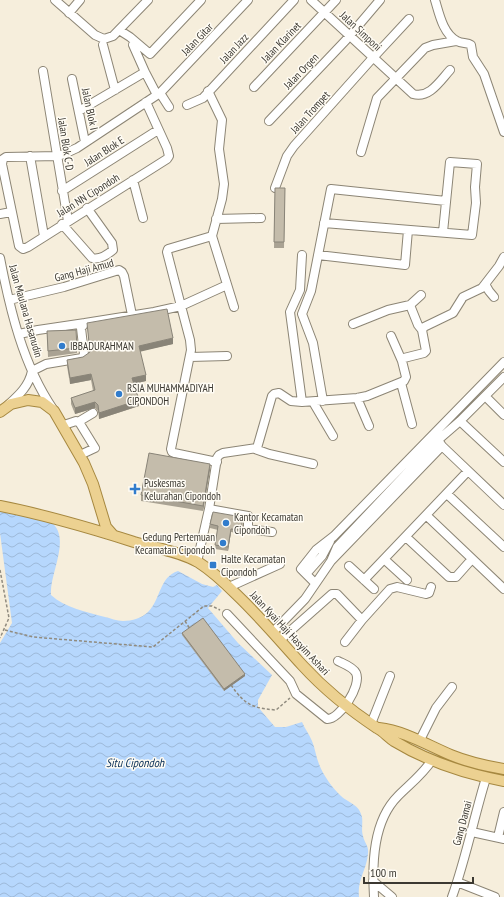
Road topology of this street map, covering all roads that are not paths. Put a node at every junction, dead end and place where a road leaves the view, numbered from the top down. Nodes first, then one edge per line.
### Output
1 (55, 0) edge
2 (80, 0) edge
3 (148, 0) edge
4 (201, 0) edge
5 (248, 0) edge
6 (294, 0) edge
7 (311, 0) edge
8 (336, 0) edge
9 (380, 0) edge
10 (435, 0) edge
11 (324, 12) junction
12 (68, 13) junction
13 (409, 19) dead end
14 (119, 30) junction
15 (350, 35) junction
16 (456, 41) junction
17 (102, 42) junction
18 (133, 46) dead end
19 (373, 57) junction
20 (450, 70) dead end
21 (43, 72) dead end
22 (145, 72) junction
23 (396, 78) junction
24 (72, 79) dead end
25 (254, 87) dead end
26 (115, 90) junction
27 (208, 91) junction
28 (158, 94) junction
29 (146, 102) junction
30 (187, 105) dead end
31 (169, 107) dead end
32 (79, 111) junction
33 (269, 121) dead end
34 (158, 130) junction
35 (504, 132) edge
36 (86, 142) junction
37 (361, 152) dead end
38 (30, 156) junction
39 (58, 156) junction
40 (132, 180) junction
41 (275, 188) edge
42 (62, 191) junction
43 (446, 200) junction
44 (87, 208) junction
45 (11, 212) junction
46 (0, 214) edge
47 (143, 218) dead end
48 (261, 218) dead end
49 (216, 219) junction
50 (65, 222) junction
51 (324, 223) junction
52 (408, 230) junction
53 (444, 232) junction
54 (44, 236) junction
55 (212, 236) junction
56 (302, 255) dead end
57 (318, 255) junction
58 (504, 257) edge
59 (0, 258) edge
60 (485, 284) junction
61 (227, 285) junction
62 (421, 295) dead end
63 (494, 297) dead end
64 (14, 299) junction
65 (181, 306) junction
66 (410, 306) junction
67 (234, 307) dead end
68 (132, 315) junction
69 (85, 323) junction
70 (353, 324) dead end
71 (422, 330) junction
72 (19, 334) junction
73 (391, 336) dead end
74 (227, 356) dead end
75 (190, 357) junction
76 (402, 360) junction
77 (504, 362) edge
78 (32, 371) junction
79 (504, 377) edge
80 (401, 383) junction
81 (485, 396) junction
82 (357, 398) junction
83 (323, 401) junction
84 (302, 402) junction
85 (313, 402) junction
86 (4, 409) edge
87 (93, 413) dead end
88 (57, 414) junction
89 (504, 415) edge
90 (460, 421) junction
91 (71, 423) junction
92 (412, 424) dead end
93 (369, 426) dead end
94 (333, 436) dead end
95 (440, 443) junction
96 (255, 449) junction
97 (85, 452) junction
98 (216, 462) junction
99 (504, 462) edge
100 (313, 464) dead end
101 (468, 471) junction
102 (447, 494) junction
103 (0, 499) edge
104 (504, 505) edge
105 (0, 506) edge
106 (209, 509) junction
107 (23, 510) junction
108 (426, 515) junction
109 (103, 519) junction
110 (89, 528) junction
111 (272, 532) dead end
112 (113, 535) junction
113 (406, 537) junction
114 (504, 547) edge
115 (384, 559) junction
116 (472, 559) junction
117 (197, 562) junction
118 (280, 564) dead end
119 (349, 566) dead end
120 (364, 580) junction
121 (407, 580) dead end
122 (315, 583) junction
123 (229, 587) junction
124 (431, 587) dead end
125 (374, 589) dead end
126 (504, 589) edge
127 (227, 614) road end
128 (362, 620) junction
129 (273, 632) junction
130 (280, 640) junction
131 (345, 642) dead end
132 (338, 661) dead end
133 (390, 676) dead end
134 (452, 687) dead end
135 (345, 705) junction
136 (375, 726) junction
137 (420, 740) junction
138 (432, 760) junction
139 (504, 769) edge
140 (486, 778) junction
141 (504, 781) edge
142 (504, 812) edge
143 (472, 832) junction
144 (501, 838) edge
145 (373, 881) junction
146 (457, 882) junction
147 (374, 897) edge
148 (392, 897) edge
149 (452, 897) edge
150 (495, 897) edge

1 - 12 street
2 - 12 street
3 - 14 street
4 - 14 street
5 - 28 street, Jalan Gitar
6 - 27 street, Jalan Jazz
7 - 11 street, Jalan Simponi
8 - 11 street, Jalan Klarinet
9 - 15 street, Jalan Orgen
10 - 16 street
11 - 15 street, Jalan Simponi
11 - 25 street, Jalan Klarinet
12 - 17 street
13 - 19 street, Jalan Trompet
14 - 17 street
15 - 19 street, Jalan Simponi
15 - 33 street, Jalan Orgen
16 - 23 street
16 - 35 street
17 - 26 street
18 - 22 street
19 - 23 street, Jalan Simponi
19 - 41 street, Jalan Trompet
20 - 23 street, Jalan Simponi
21 - 39 street, Jalan Blok C-D
22 - 26 street
22 - 28 street
23 - 37 street
24 - 32 street, Jalan Blok I
26 - 32 street
27 - 30 street, Jalan Jazz
27 - 49 street
28 - 29 street, Jalan Gitar
28 - 31 street
29 - 34 street
29 - 36 street, Jalan Gitar
32 - 36 street, Jalan Blok I
34 - 40 street, Jalan NN Cipondoh
34 - 42 street, Jalan Blok E
36 - 39 street, Jalan Gitar
38 - 39 street
38 - 45 street
38 - 54 street
39 - 42 street, Jalan Blok C-D
40 - 44 street, Jalan NN Cipondoh
40 - 47 street
42 - 50 street, Jalan Blok C-D
43 - 51 street
43 - 53 street
43 - 53 street
44 - 50 street, Jalan NN Cipondoh
44 - 50 street
45 - 46 street
45 - 54 street, Jalan NN Cipondoh
48 - 49 street
49 - 55 street
50 - 54 street, Jalan NN Cipondoh
51 - 52 street
51 - 57 street
52 - 53 street
52 - 57 street
55 - 61 street
55 - 65 street
56 - 84 street
57 - 83 street
58 - 60 street
59 - 64 street, Jalan Maulana Hasanudin
60 - 63 street
60 - 71 street
61 - 65 street
61 - 67 street
62 - 66 street
64 - 68 street, Gang Haji Amud
64 - 72 street, Jalan Maulana Hasanudin
65 - 68 street
65 - 75 street
66 - 70 street
66 - 71 street
68 - 69 street
69 - 72 street
69 - 78 street
71 - 76 street
72 - 78 street, Jalan Maulana Hasanudin
73 - 76 street
74 - 75 street
75 - 98 street
76 - 80 street
77 - 122 street
78 - 86 street, Jalan Maulana Hasanudin
78 - 88 street, Jalan Maulana Hasanudin
79 - 81 street
80 - 82 street
80 - 92 street
81 - 89 street
81 - 90 street
82 - 83 street
82 - 93 street
83 - 85 street
84 - 85 street
84 - 96 street
85 - 94 street
86 - 88 main road
87 - 91 street
88 - 91 main road
90 - 95 street
90 - 99 street
91 - 97 main road
91 - 97 street
95 - 101 street
95 - 122 street
96 - 98 street
96 - 100 street
97 - 109 main road
98 - 106 street
101 - 102 street
101 - 104 street
102 - 108 street
102 - 114 street
103 - 107 main road
105 - 107 main road, Jalan Kyai Haji Hasyim Ashari
106 - 111 street
106 - 117 street
107 - 110 main road, Jalan Kyai Haji Hasyim Ashari
108 - 113 street
108 - 116 street
109 - 110 main road
109 - 112 main road
110 - 112 main road, Jalan Kyai Haji Hasyim Ashari
112 - 117 main road, Jalan Kyai Haji Hasyim Ashari
113 - 115 street
113 - 116 street
115 - 120 street
115 - 121 street
116 - 126 street
117 - 123 main road, Jalan Kyai Haji Hasyim Ashari
118 - 123 street
119 - 120 street
120 - 125 street
122 - 129 street
123 - 129 main road, Jalan Kyai Haji Hasyim Ashari
124 - 128 street
127 - 135 street
128 - 130 street
128 - 131 street
129 - 130 main road, Jalan Kyai Haji Hasyim Ashari
130 - 135 main road, Jalan Kyai Haji Hasyim Ashari
132 - 135 street
133 - 136 street
134 - 137 street
135 - 136 main road, Jalan Kyai Haji Hasyim Ashari
136 - 137 main road, Jalan Kyai Haji Hasyim Ashari
136 - 138 main road, Jalan Kyai Haji Hasyim Ashari
137 - 139 main road, Jalan Kyai Haji Hasyim Ashari
138 - 140 main road, Jalan Kyai Haji Hasyim Ashari
138 - 145 street
140 - 141 main road, Jalan Kyai Haji Hasyim Ashari
140 - 143 street, Gang Damai
142 - 144 street
143 - 144 street
143 - 146 street, Gang Damai
145 - 147 street
145 - 148 street
146 - 149 street, Gang Damai
146 - 150 street

